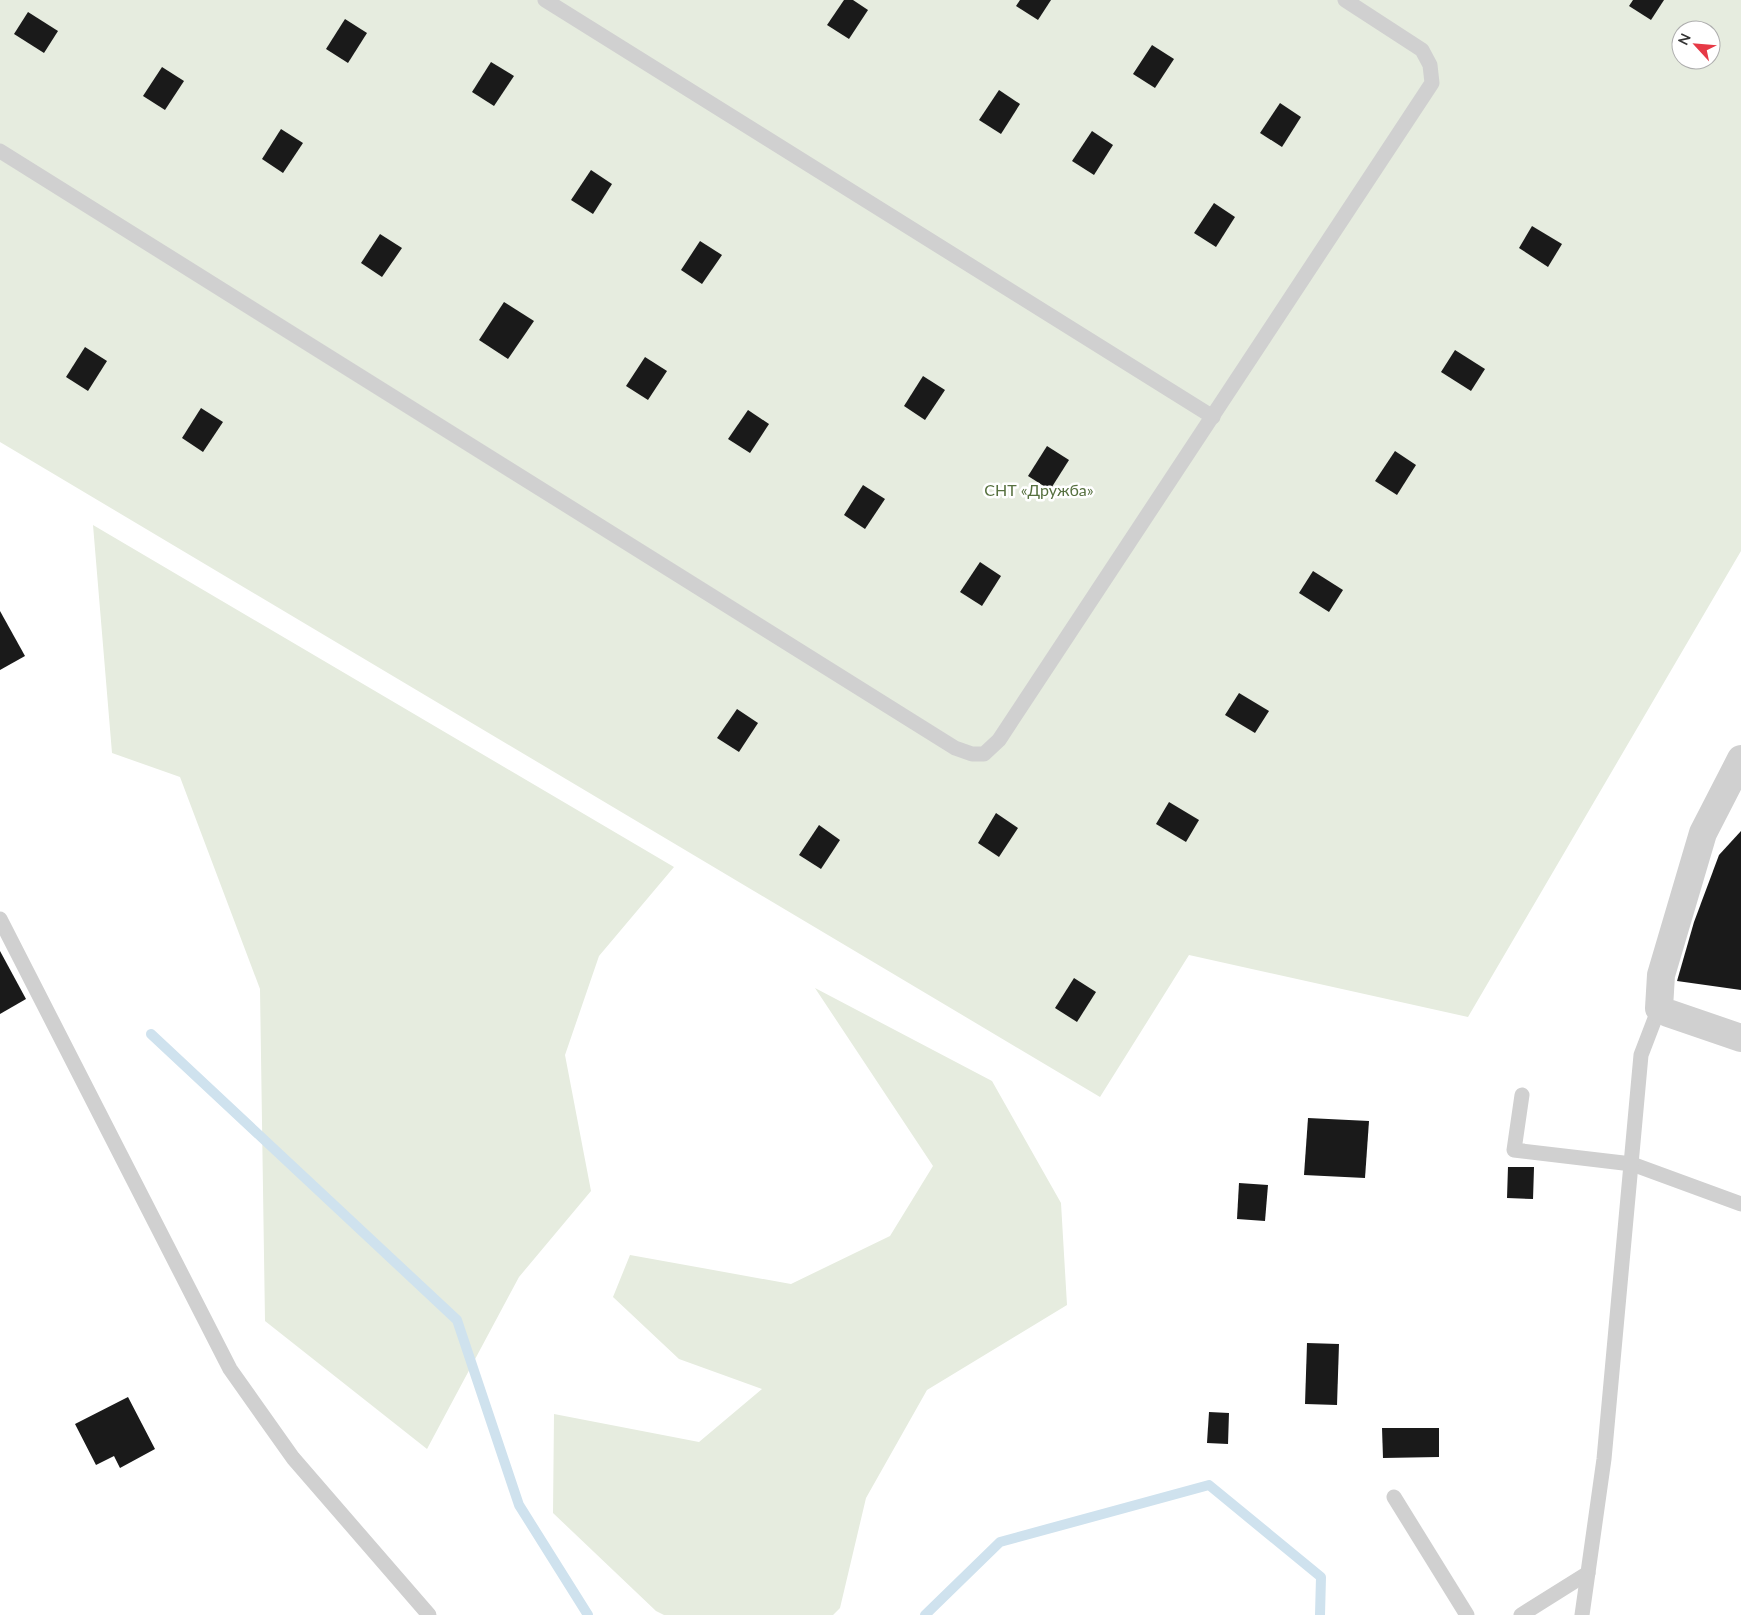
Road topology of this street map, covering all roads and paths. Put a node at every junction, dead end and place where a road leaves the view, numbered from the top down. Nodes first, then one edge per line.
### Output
1 (545, 0) edge
2 (1345, 0) edge
3 (0, 151) edge
4 (1213, 418) junction
5 (1741, 759) edge
6 (0, 919) edge
7 (1660, 1008) junction
8 (1741, 1038) edge
9 (1522, 1095) dead end
10 (1632, 1164) junction
11 (1741, 1204) edge
12 (1394, 1498) dead end
13 (1588, 1573) junction
14 (429, 1615) edge
15 (1467, 1615) edge
16 (1521, 1615) edge
17 (1582, 1615) edge

1 - 4 lane
2 - 4 lane
3 - 4 lane
5 - 7 street
6 - 14 lane
7 - 8 street
7 - 10 lane
9 - 10 lane
10 - 11 lane
10 - 13 lane
12 - 15 lane
13 - 16 lane
13 - 17 lane

